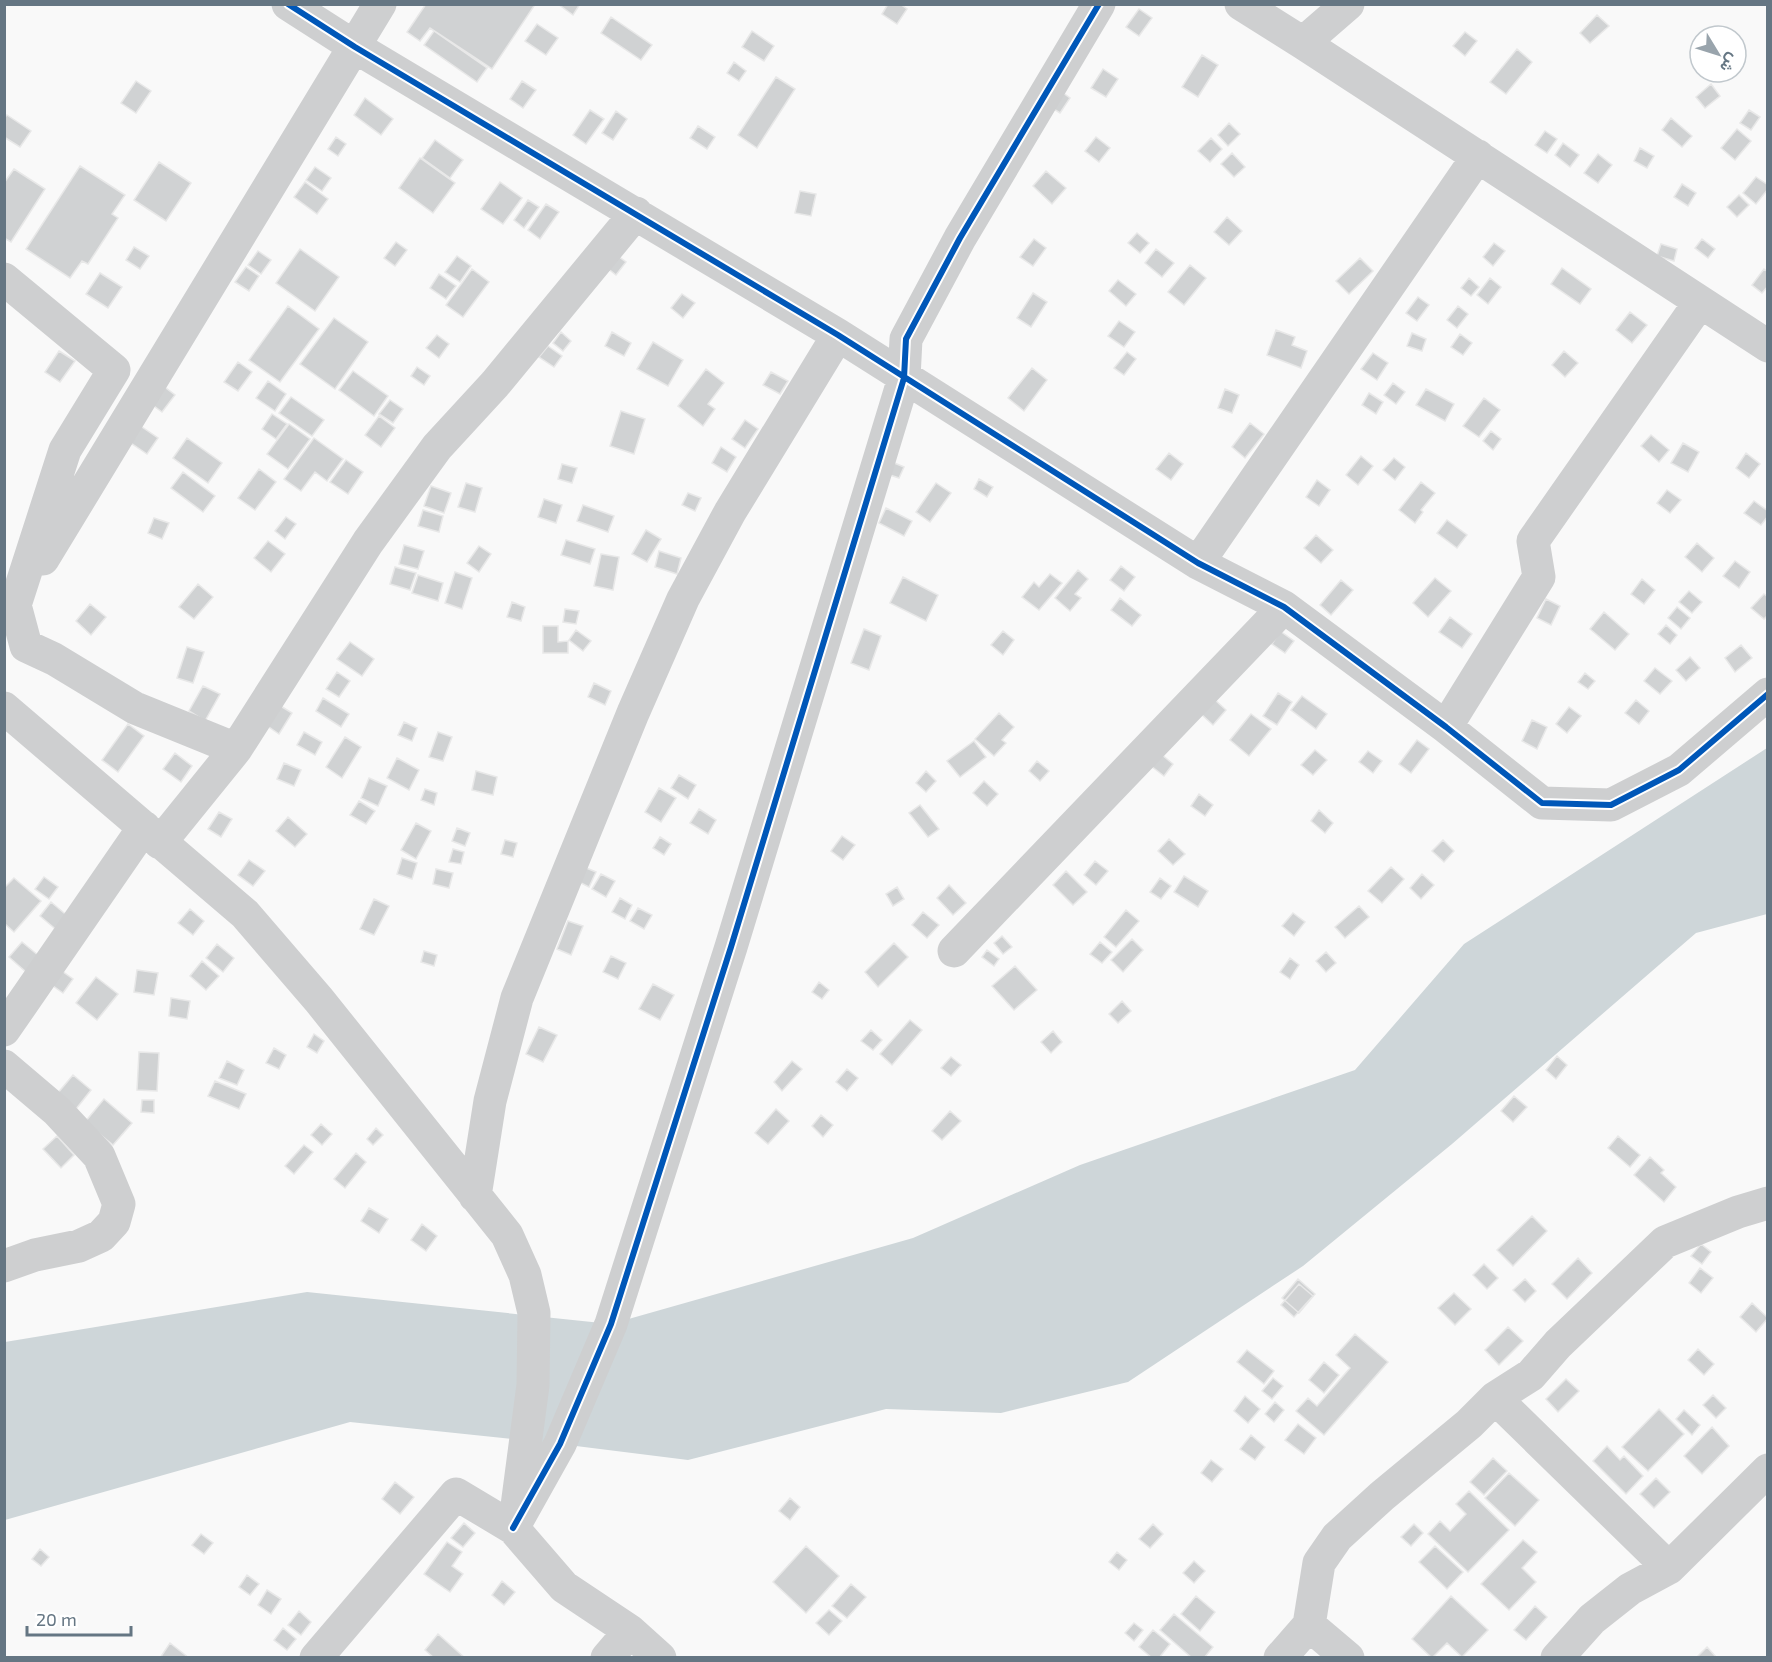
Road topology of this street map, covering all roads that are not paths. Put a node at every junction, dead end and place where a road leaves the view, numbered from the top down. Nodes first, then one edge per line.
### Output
1 (288, 4) edge
2 (380, 4) edge
3 (1099, 4) edge
4 (1240, 4) edge
5 (1348, 4) edge
6 (1303, 43) junction
7 (355, 47) junction
8 (1478, 156) junction
9 (636, 213) junction
10 (4, 279) edge
11 (1700, 302) junction
12 (1762, 334) edge
13 (838, 335) junction
14 (904, 378) junction
15 (1198, 563) junction
16 (1284, 607) junction
17 (10, 614) edge
18 (1767, 694) edge
19 (4, 708) edge
20 (1446, 726) junction
21 (236, 749) junction
22 (152, 835) junction
23 (954, 951) dead end
24 (4, 1030) edge
25 (4, 1066) edge
26 (475, 1196) junction
27 (1767, 1203) edge
28 (4, 1266) edge
29 (1495, 1398) junction
30 (1767, 1470) edge
31 (513, 1528) junction
32 (1669, 1568) junction
33 (1310, 1625) junction
34 (630, 1631) junction
35 (316, 1658) edge
36 (606, 1658) edge
37 (660, 1658) edge
38 (1280, 1658) edge
39 (1348, 1658) edge
40 (1557, 1658) edge

1 - 7 street
2 - 7 street
3 - 14 street
4 - 6 street
5 - 6 street
6 - 8 street
7 - 9 street
7 - 17 street
8 - 11 street
8 - 15 street
9 - 13 street
9 - 21 street
10 - 17 street
11 - 12 street
11 - 20 street
13 - 14 street
13 - 26 street
14 - 15 street
14 - 31 street
15 - 16 street
16 - 20 street
16 - 23 street
17 - 21 street
18 - 20 street
19 - 22 street
21 - 22 street
22 - 24 street
22 - 26 street
25 - 28 street
26 - 31 street
27 - 29 street
29 - 32 street
29 - 33 street
30 - 32 street
31 - 34 street
31 - 35 street
32 - 40 street
33 - 38 street
33 - 39 street
34 - 36 street
34 - 37 street

